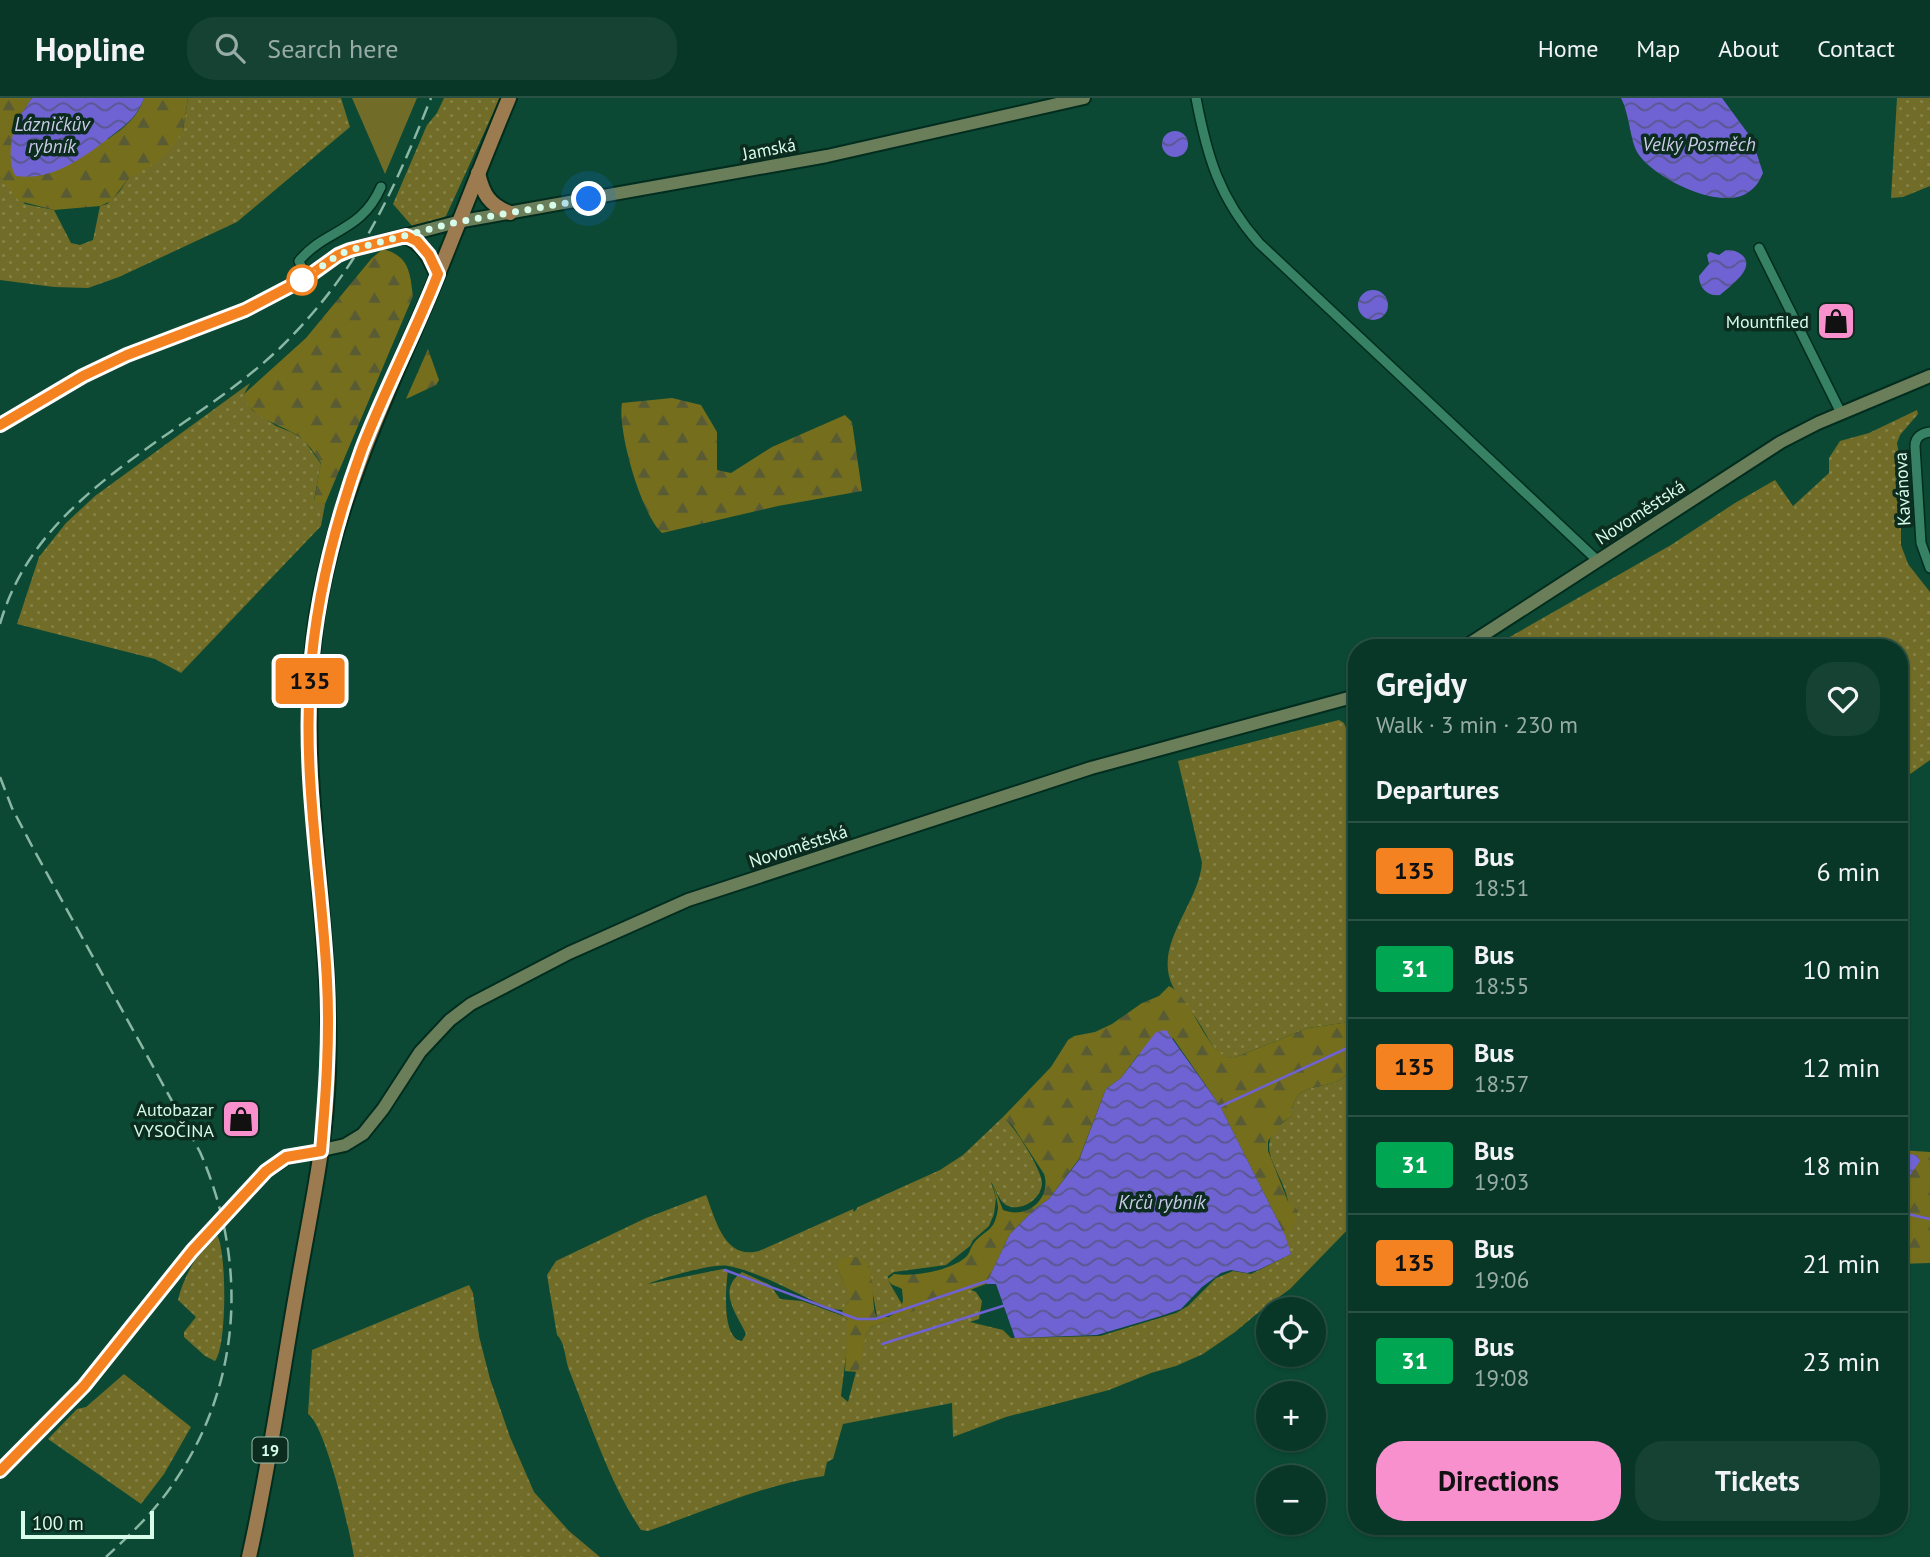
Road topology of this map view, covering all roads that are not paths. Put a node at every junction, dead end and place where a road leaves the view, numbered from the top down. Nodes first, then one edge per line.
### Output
1 (509, 98) edge
2 (1084, 98) edge
3 (1196, 98) edge
4 (478, 173) junction
5 (381, 187) dead end
6 (510, 213) junction
7 (457, 222) junction
8 (406, 236) junction
9 (1759, 248) dead end
10 (438, 274) junction
11 (306, 278) junction
12 (1930, 376) edge
13 (1841, 413) junction
14 (0, 425) edge
15 (1930, 432) edge
16 (1927, 552) edge
17 (1598, 561) junction
18 (1930, 568) edge
19 (1477, 639) edge
20 (1348, 698) edge
21 (321, 1151) junction
22 (0, 1471) edge
23 (249, 1557) edge

1 - 4 main road, 19
2 - 6 street, Jamská
3 - 17 street
4 - 6 main road
4 - 7 main road, 19
5 - 11 street
6 - 7 street, Jamská
7 - 8 street, Jamská
7 - 10 main road, 19
8 - 10 main road
8 - 11 street, Jamská
9 - 13 street
10 - 21 main road, 19
11 - 14 street, Jamská
12 - 13 street, Novoměstská
13 - 17 street, Novoměstská
15 - 16 street, Kavánova
16 - 18 street
17 - 19 street, Novoměstská
20 - 21 street, Novoměstská
21 - 22 street, Novoměstská
21 - 23 main road, 19

